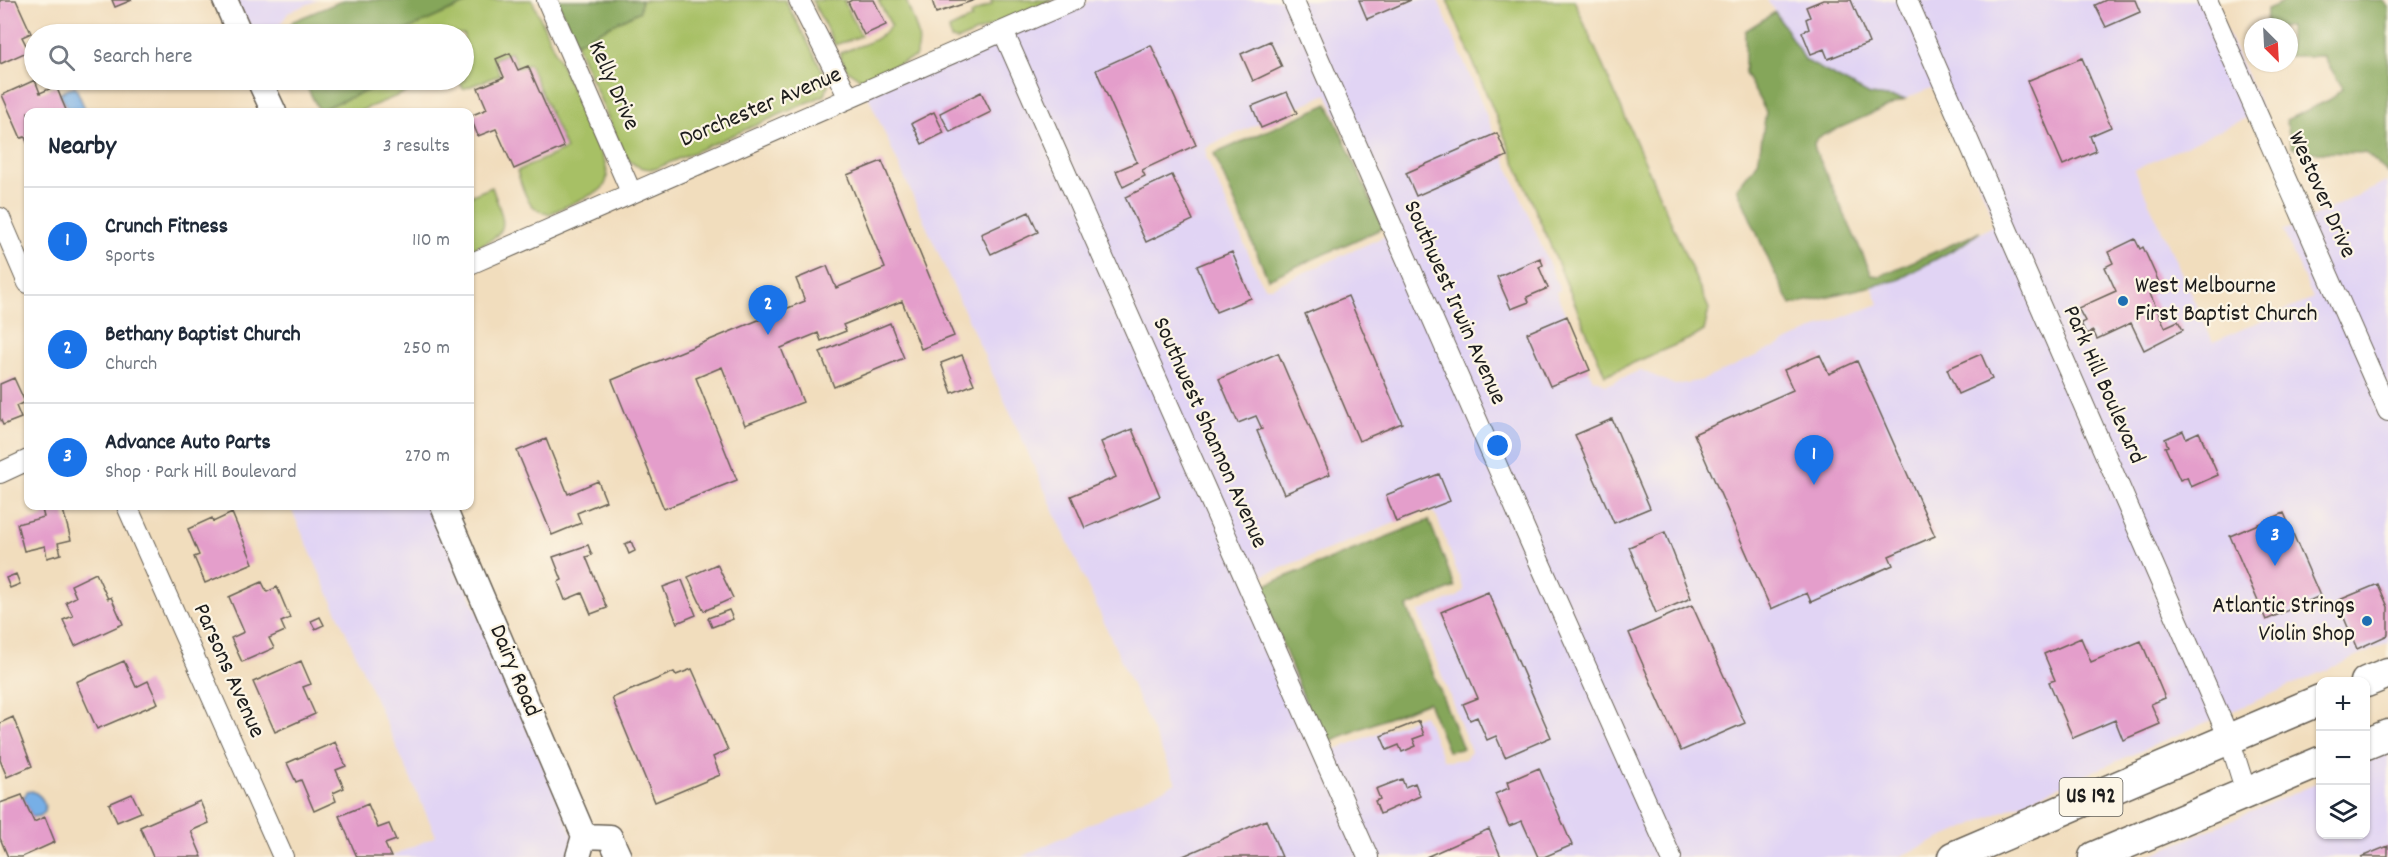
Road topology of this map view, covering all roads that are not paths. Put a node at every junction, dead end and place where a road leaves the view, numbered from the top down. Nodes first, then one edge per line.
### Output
1 (225, 0) edge
2 (547, 0) edge
3 (799, 0) edge
4 (1074, 0) edge
5 (1293, 0) edge
6 (1907, 0) edge
7 (2207, 0) edge
8 (236, 24) edge
9 (1003, 31) junction
10 (264, 90) edge
11 (849, 98) junction
12 (272, 108) edge
13 (631, 192) junction
14 (0, 218) edge
15 (474, 262) edge
16 (24, 274) edge
17 (2388, 411) edge
18 (24, 462) edge
19 (0, 473) edge
20 (129, 510) edge
21 (445, 510) edge
22 (2388, 673) edge
23 (2370, 680) edge
24 (2316, 702) edge
25 (2388, 735) edge
26 (2229, 738) junction
27 (2370, 742) edge
28 (2316, 764) edge
29 (2246, 792) junction
30 (581, 847) edge
31 (2129, 850) edge
32 (283, 857) edge
33 (619, 857) edge
34 (1368, 857) edge
35 (1671, 857) edge
36 (1953, 857) edge
37 (2094, 857) edge

1 - 8 street
2 - 13 street, Kelly Drive
3 - 11 street
4 - 9 street, Dorchester Avenue
5 - 35 street, Southwest Irwin Avenue
6 - 26 street, Park Hill Boulevard
7 - 17 street, Westover Drive
9 - 11 street, Dorchester Avenue
9 - 34 street, Southwest Shannon Avenue
10 - 12 street
11 - 13 street, Dorchester Avenue
13 - 15 street, Dorchester Avenue
14 - 16 street
18 - 19 street
20 - 32 street, Parsons Avenue
21 - 30 street, Dairy Road
22 - 23 main road
24 - 26 main road, US 192
25 - 27 main road
26 - 29 street, Park Hill Boulevard
26 - 36 main road, US 192
28 - 29 main road, US 192
29 - 31 main road, US 192
30 - 33 street, Dairy Road
31 - 37 main road, US 192

